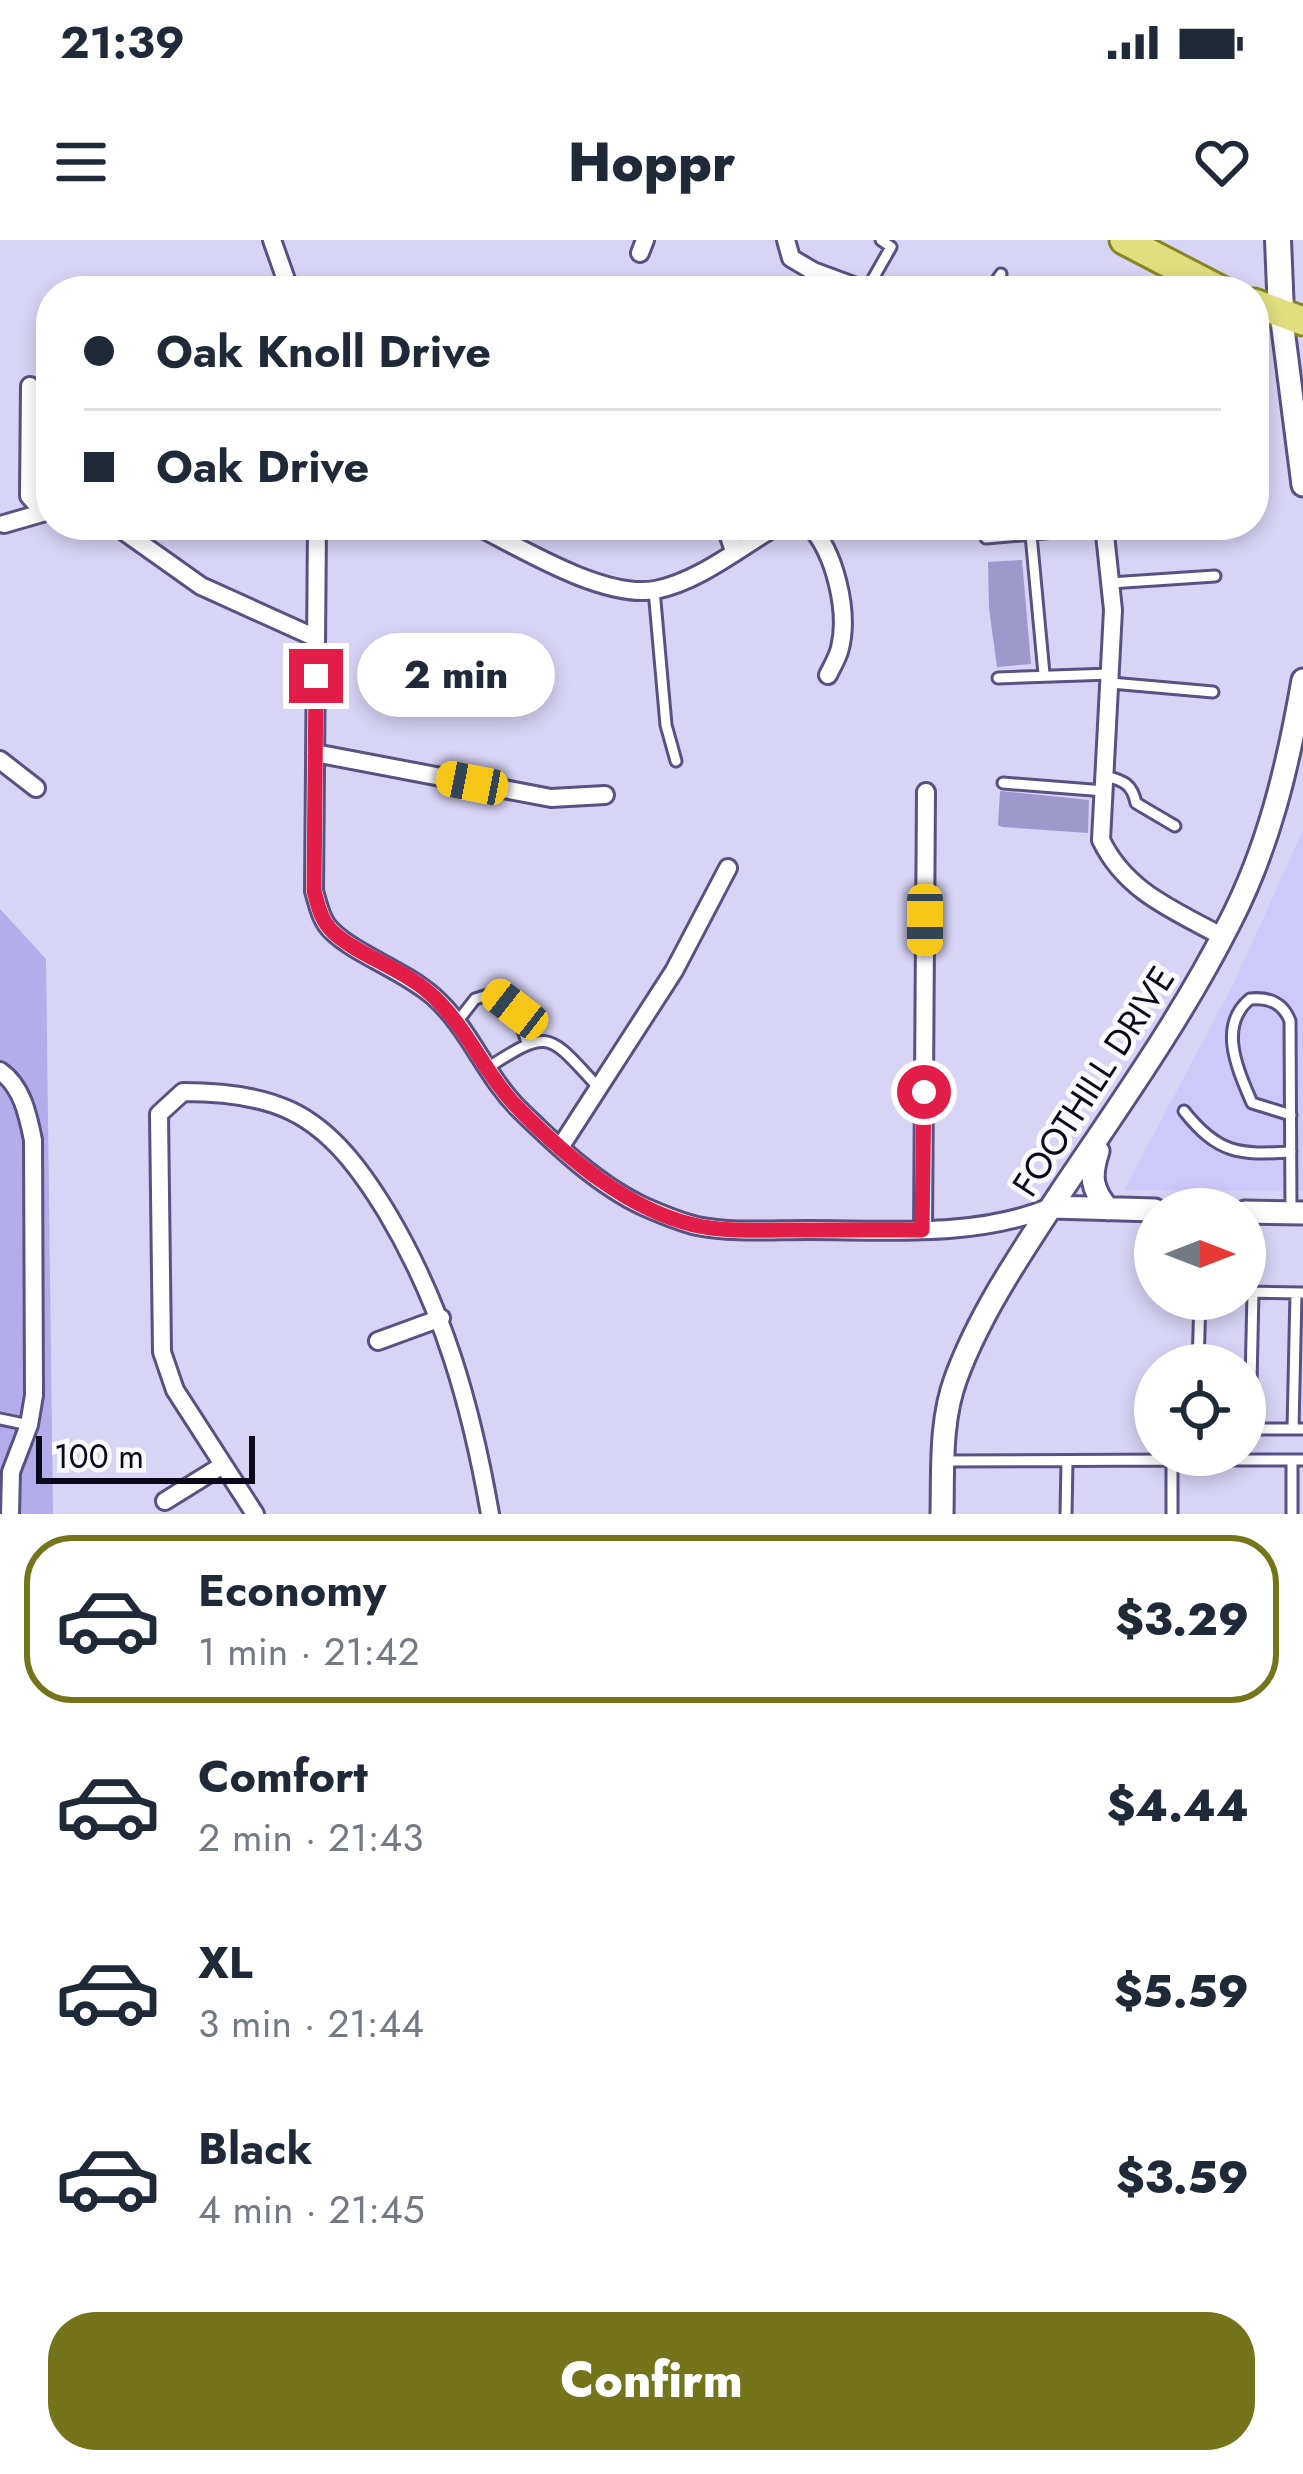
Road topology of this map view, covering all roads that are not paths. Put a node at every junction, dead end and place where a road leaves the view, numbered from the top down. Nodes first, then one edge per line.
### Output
1 (272, 240) edge
2 (785, 240) edge
3 (880, 240) edge
4 (1124, 240) edge
5 (1278, 240) edge
6 (894, 243) edge
7 (285, 276) edge
8 (824, 276) edge
9 (875, 276) edge
10 (1193, 276) edge
11 (1279, 312) edge
12 (30, 386) dead end
13 (1303, 484) edge
14 (36, 501) edge
15 (36, 515) edge
16 (4, 524) dead end
17 (136, 540) edge
18 (317, 540) edge
19 (505, 540) edge
20 (730, 540) edge
21 (752, 540) edge
22 (817, 540) edge
23 (1031, 540) edge
24 (1105, 540) edge
25 (734, 550) junction
26 (1215, 576) dead end
27 (1110, 583) junction
28 (655, 590) junction
29 (316, 638) junction
30 (1044, 674) junction
31 (828, 675) dead end
32 (998, 678) dead end
33 (1112, 679) junction
34 (1303, 680) edge
35 (1214, 692) dead end
36 (315, 753) junction
37 (0, 760) edge
38 (676, 761) dead end
39 (1295, 769) edge
40 (1003, 783) dead end
41 (1105, 783) junction
42 (36, 788) dead end
43 (926, 792) dead end
44 (605, 795) dead end
45 (1175, 826) dead end
46 (728, 868) dead end
47 (1222, 937) junction
48 (458, 1022) junction
49 (527, 1042) junction
50 (486, 1069) junction
51 (4, 1083) edge
52 (598, 1088) junction
53 (1184, 1111) dead end
54 (1291, 1115) junction
55 (1105, 1128) junction
56 (560, 1146) junction
57 (1292, 1152) junction
58 (1052, 1207) junction
59 (1108, 1209) junction
60 (1134, 1210) edge
61 (1266, 1212) edge
62 (1297, 1213) edge
63 (922, 1230) junction
64 (1266, 1292) edge
65 (1299, 1293) edge
66 (441, 1318) junction
67 (378, 1341) dead end
68 (0, 1419) edge
69 (29, 1425) junction
70 (1298, 1429) edge
71 (1266, 1430) edge
72 (1067, 1460) junction
73 (1134, 1460) edge
74 (1266, 1460) edge
75 (1298, 1460) edge
76 (943, 1461) junction
77 (224, 1465) junction
78 (1172, 1476) edge
79 (165, 1501) dead end
80 (10, 1514) edge
81 (255, 1514) edge
82 (490, 1514) edge
83 (942, 1514) edge
84 (1066, 1514) edge
85 (1172, 1514) edge
86 (1292, 1514) edge

1 - 7 street
2 - 8 street
3 - 6 lane
4 - 10 main road
5 - 11 main road
6 - 9 lane
11 - 13 street
12 - 14 street
15 - 16 street
17 - 29 street
18 - 29 street
19 - 28 street
20 - 25 street
21 - 25 street
22 - 31 street
23 - 30 lane
24 - 27 street
25 - 28 street
26 - 27 lane
27 - 33 street
28 - 38 lane
29 - 36 street
30 - 32 lane
30 - 33 lane
33 - 35 lane
33 - 41 street
34 - 39 street, FOOTHILL DRIVE
36 - 44 street
36 - 48 street
37 - 42 street
39 - 47 street, FOOTHILL DRIVE
40 - 41 lane
41 - 45 lane
41 - 47 street
43 - 63 street
46 - 52 street
47 - 55 street, FOOTHILL DRIVE
48 - 49 lane
48 - 50 street
49 - 50 lane
49 - 52 lane
50 - 56 street
51 - 69 street
52 - 56 street
53 - 57 lane
54 - 54 lane
54 - 57 lane
55 - 58 street, FOOTHILL DRIVE
55 - 59 street
56 - 63 street
57 - 62 lane
58 - 59 street
58 - 63 street
58 - 76 street, FOOTHILL DRIVE
59 - 60 street
61 - 62 street
64 - 65 lane
65 - 70 lane
66 - 67 street
66 - 77 street
66 - 82 street
68 - 69 lane
69 - 80 street
70 - 71 lane
72 - 73 lane
72 - 76 lane
72 - 84 lane
74 - 75 lane
75 - 86 lane
76 - 83 street, FOOTHILL DRIVE
77 - 79 street
77 - 81 street
78 - 85 lane

